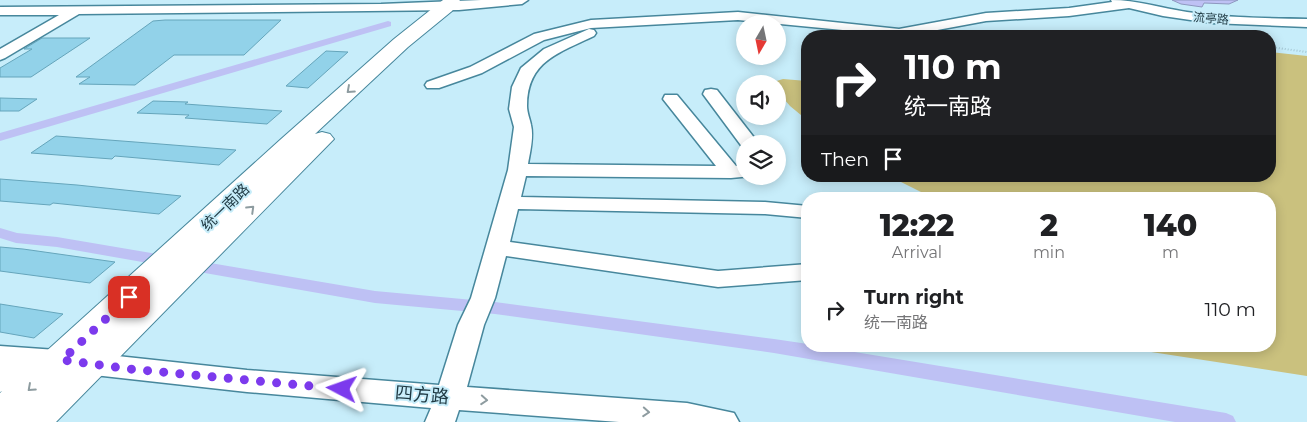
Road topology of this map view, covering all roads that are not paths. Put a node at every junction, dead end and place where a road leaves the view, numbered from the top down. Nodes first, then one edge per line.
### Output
1 (522, 0) edge
2 (459, 2) edge
3 (1123, 2) edge
4 (0, 4) edge
5 (87, 5) edge
6 (0, 11) edge
7 (612, 23) junction
8 (1307, 23) edge
9 (871, 30) edge
10 (915, 30) edge
11 (0, 56) edge
12 (433, 85) dead end
13 (711, 94) dead end
14 (672, 99) dead end
15 (743, 135) edge
16 (518, 170) junction
17 (736, 170) edge
18 (736, 172) edge
19 (508, 203) junction
20 (801, 211) edge
21 (496, 248) junction
22 (801, 273) edge
23 (170, 274) junction
24 (13, 357) edge
25 (62, 360) junction
26 (95, 362) junction
27 (0, 381) edge
28 (445, 410) edge
29 (0, 416) edge
30 (32, 422) edge
31 (724, 422) edge

1 - 2 street
2 - 5 street
23 -> 2 main road, 统一南路
2 -> 23 main road, 统一南路
3 - 8 street, 流亭路
3 - 10 street
4 - 5 street
5 - 6 street
5 - 11 street
7 - 9 street
7 - 12 street
7 - 16 street
13 - 15 street
14 - 17 street
16 - 18 street
16 - 19 street
19 - 20 street
19 - 21 street
21 - 22 street
21 - 28 street
23 - 25 main road, 统一南路
23 - 26 main road, 统一南路
24 - 25 street, 四方路
24 - 27 street
25 - 26 street, 四方路
25 -> 29 main road, 统一南路
26 - 28 street, 四方路
26 - 30 main road, 统一南路
28 -> 31 street, 四方路

